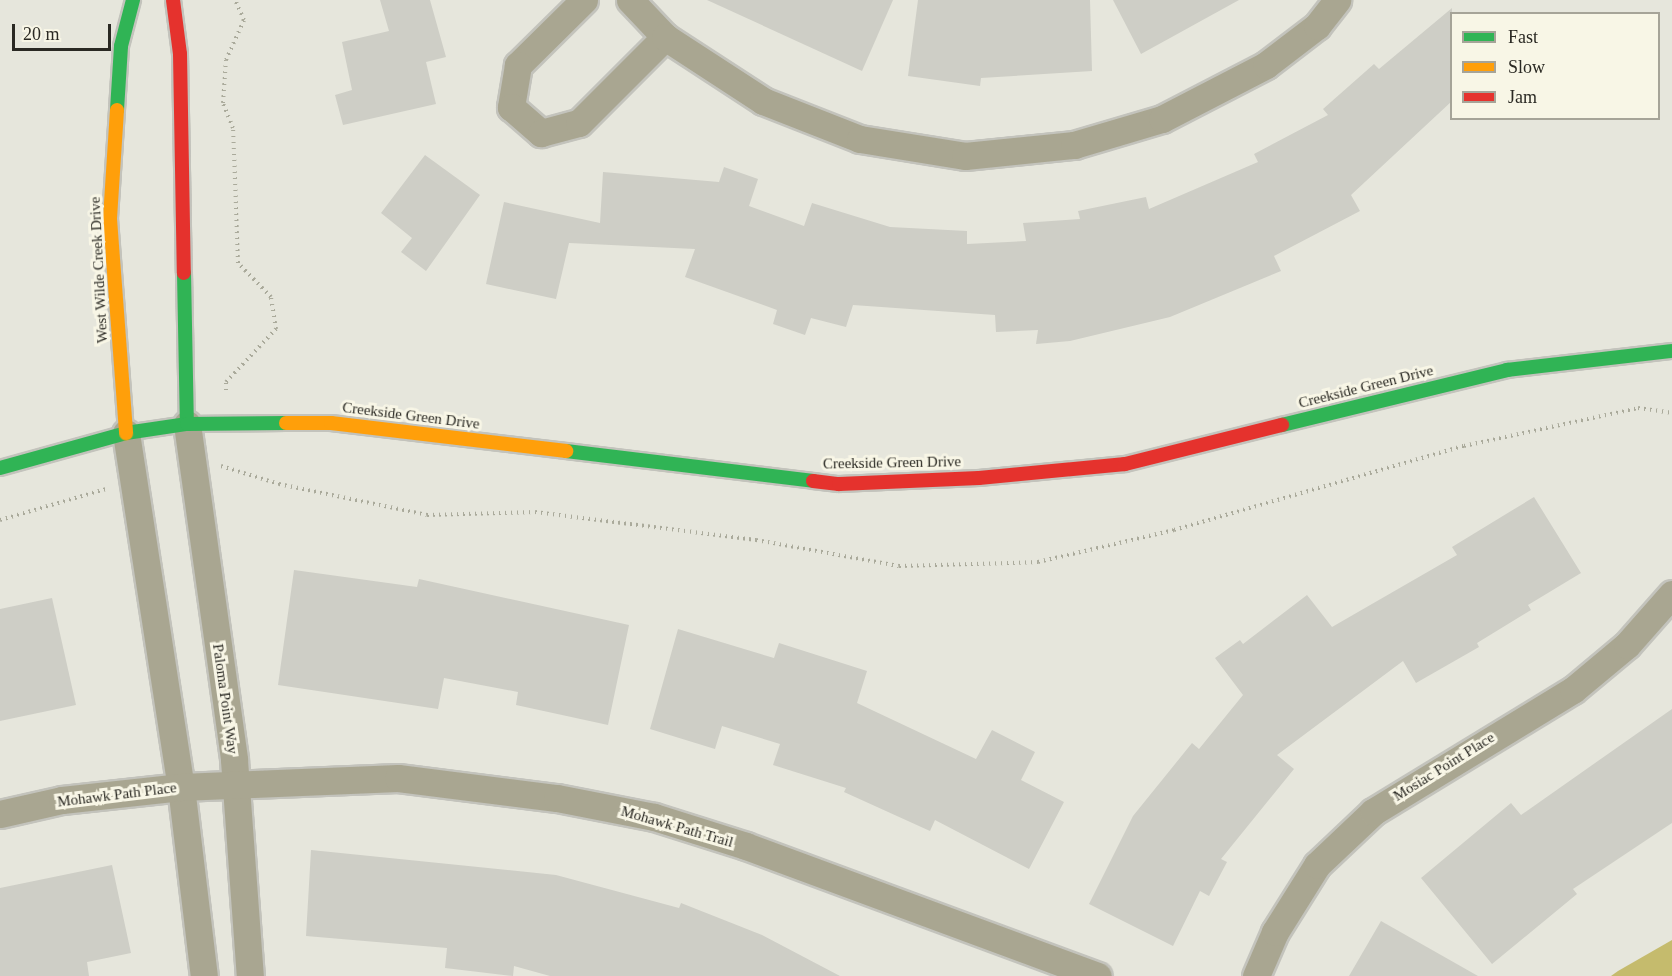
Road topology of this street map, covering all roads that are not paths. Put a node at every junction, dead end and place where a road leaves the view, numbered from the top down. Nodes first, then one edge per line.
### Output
1 (133, 0) edge
2 (173, 0) edge
3 (584, 0) edge
4 (630, 0) edge
5 (1337, 0) edge
6 (665, 37) junction
7 (1672, 351) edge
8 (187, 424) junction
9 (126, 433) junction
10 (0, 468) edge
11 (1672, 594) edge
12 (181, 787) junction
13 (236, 787) junction
14 (0, 814) edge
15 (204, 976) edge
16 (250, 976) edge
17 (1098, 976) edge
18 (1256, 976) edge

1 - 9 main road, West Wilde Creek Drive
2 - 8 main road
3 - 6 street
4 - 6 street
5 - 6 street
7 - 8 main road, Creekside Green Drive
8 - 9 main road, Creekside Green Drive
8 - 13 street, Paloma Point Way
9 - 10 main road, Creekside Green Drive
9 - 12 street
11 - 18 street, Mosiac Point Place
12 - 13 street, Mohawk Path Place
12 - 14 street, Mohawk Path Place
12 - 15 street
13 - 16 street, Paloma Point Way
13 - 17 street, Mohawk Path Trail

